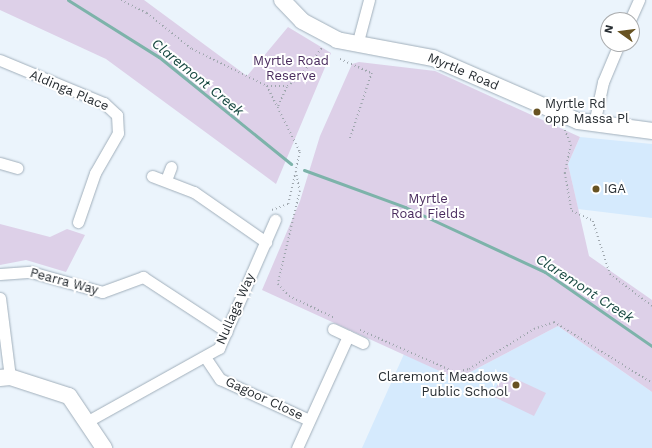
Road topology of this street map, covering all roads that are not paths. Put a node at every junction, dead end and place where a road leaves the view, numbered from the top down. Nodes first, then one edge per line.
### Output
1 (282, 0) edge
2 (369, 0) edge
3 (639, 0) edge
4 (634, 12) edge
5 (357, 45) junction
6 (616, 52) edge
7 (0, 60) edge
8 (594, 124) junction
9 (652, 131) edge
10 (0, 164) edge
11 (171, 167) dead end
12 (17, 168) dead end
13 (152, 176) dead end
14 (166, 180) junction
15 (273, 216) road end
16 (78, 222) dead end
17 (266, 242) junction
18 (0, 274) edge
19 (0, 298) edge
20 (336, 325) road end
21 (351, 331) junction
22 (226, 332) junction
23 (363, 343) dead end
24 (205, 358) junction
25 (5, 378) edge
26 (309, 420) junction
27 (88, 421) junction
28 (104, 448) edge
29 (297, 448) edge

1 - 5 street, Myrtle Road
2 - 5 street
3 - 4 street
5 - 8 street, Myrtle Road
6 - 8 street
7 - 16 street, Aldinga Place
8 - 9 street, Myrtle Road
10 - 12 street
11 - 14 street
13 - 14 street
14 - 17 street
15 - 17 street, Nullaga Way
17 - 22 street, Nullaga Way
18 - 22 street, Pearra Way
19 - 25 street
20 - 21 street
21 - 23 street
21 - 26 street, Gagoor Close
22 - 24 street, Nullaga Way
24 - 26 street, Gagoor Close
24 - 27 street, Nullaga Way
25 - 27 street
26 - 29 street, Gagoor Close
27 - 28 street

